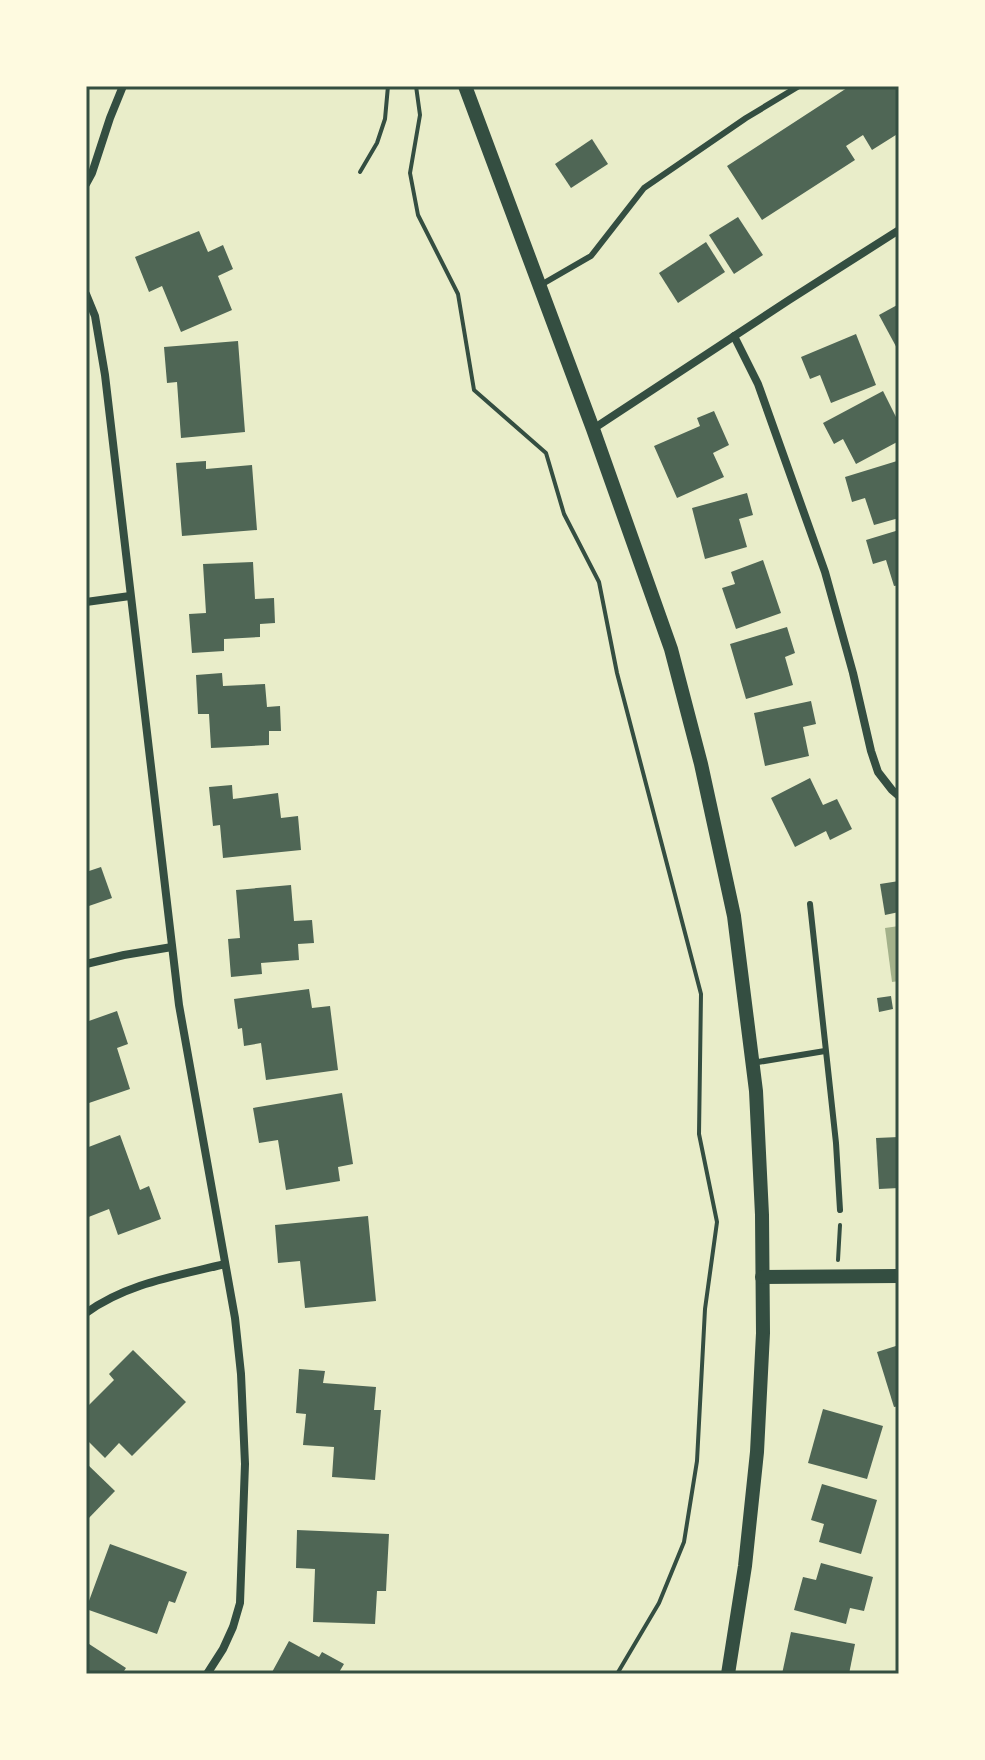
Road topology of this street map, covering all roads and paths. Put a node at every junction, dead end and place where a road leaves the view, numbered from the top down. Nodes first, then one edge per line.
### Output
1 (123, 86) edge
2 (388, 86) edge
3 (416, 86) edge
4 (465, 86) edge
5 (799, 86) edge
6 (360, 172) dead end
7 (86, 184) edge
8 (899, 230) edge
9 (539, 286) junction
10 (86, 294) edge
11 (734, 336) junction
12 (593, 429) junction
13 (130, 596) junction
14 (86, 602) edge
15 (899, 796) edge
16 (810, 904) dead end
17 (172, 947) junction
18 (86, 964) edge
19 (825, 1051) junction
20 (752, 1063) junction
21 (840, 1210) joint
22 (225, 1264) junction
23 (838, 1276) junction
24 (899, 1276) edge
25 (762, 1277) junction
26 (86, 1313) edge
27 (207, 1674) edge
28 (617, 1674) edge
29 (728, 1674) edge

1 - 7 street
2 - 6 path
3 - 28 path
4 - 9 street
5 - 9 lane
8 - 11 street
9 - 12 street
10 - 13 street
11 - 12 street
11 - 15 street
12 - 20 street
13 - 14 street
13 - 17 street
16 - 19 lane
17 - 18 street
17 - 22 street
19 - 20 lane
19 - 21 lane
20 - 25 street
21 - 23 path
22 - 26 street
22 - 27 street
23 - 24 street
23 - 25 street
25 - 29 street

